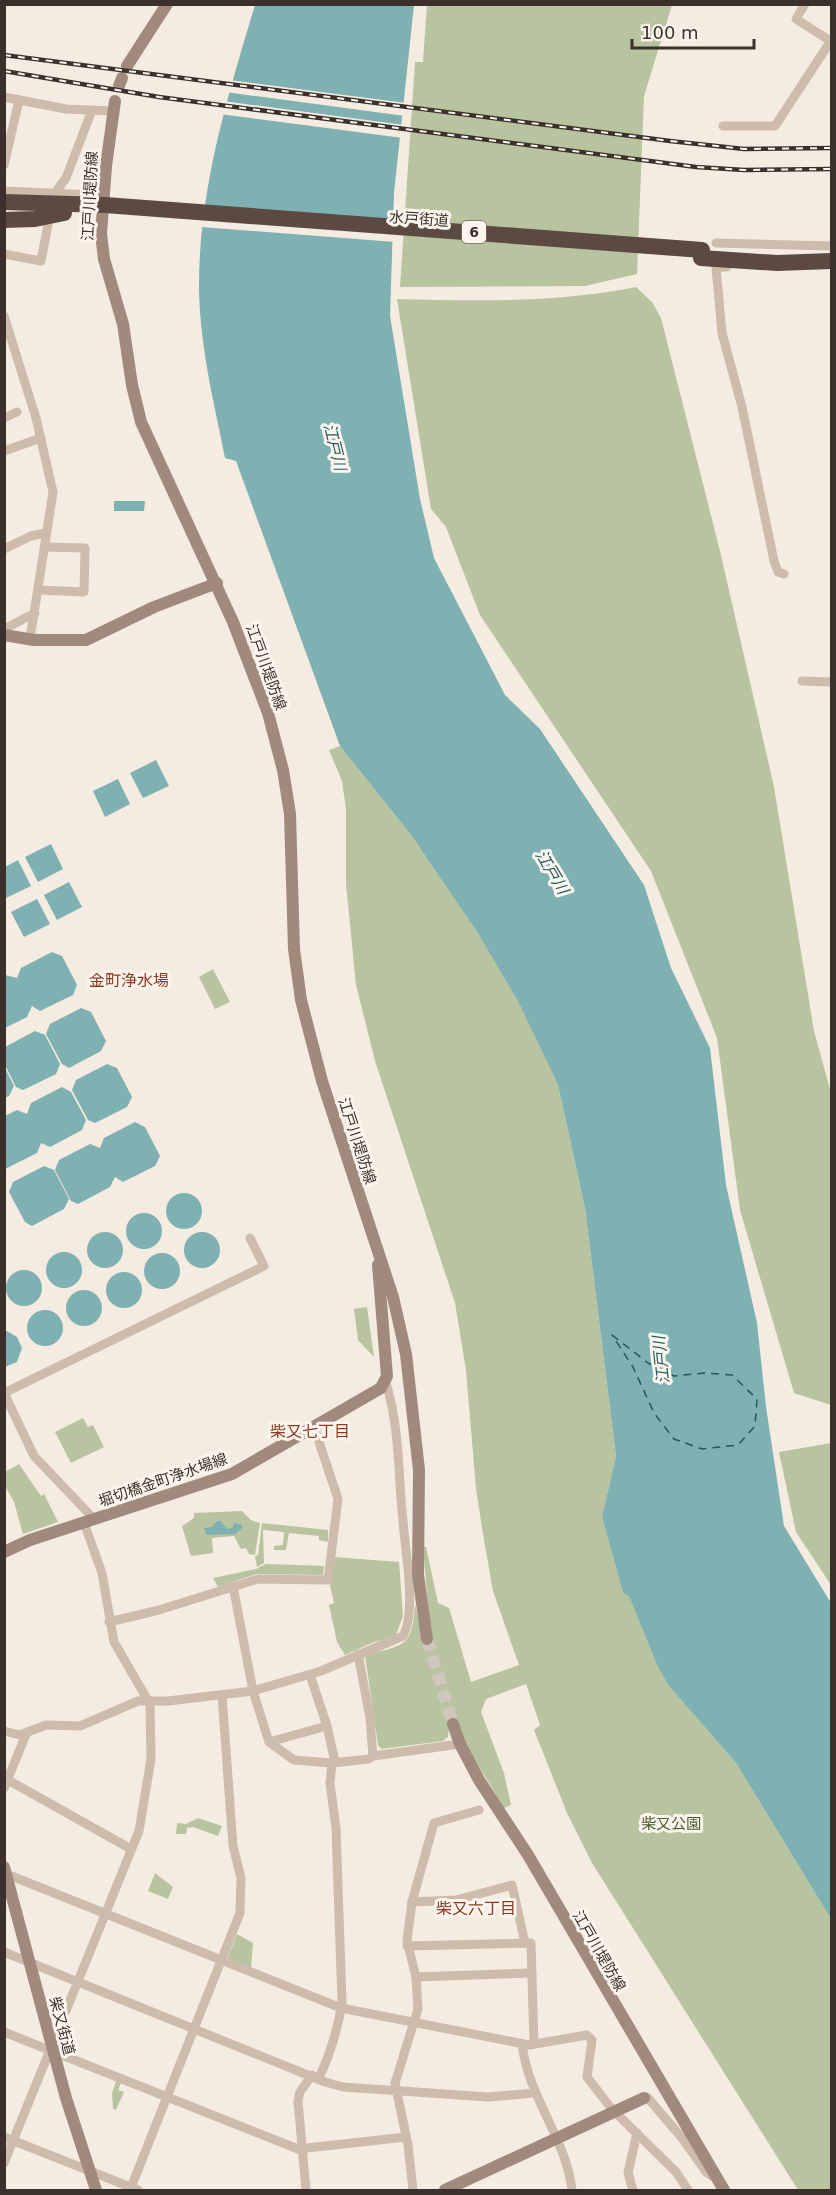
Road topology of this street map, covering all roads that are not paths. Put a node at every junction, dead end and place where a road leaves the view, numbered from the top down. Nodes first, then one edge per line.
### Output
1 (166, 4) edge
2 (805, 4) edge
3 (831, 40) edge
4 (127, 66) dead end
5 (4, 97) edge
6 (20, 100) junction
7 (114, 106) joint
8 (92, 110) junction
9 (723, 126) dead end
10 (4, 165) edge
11 (4, 193) edge
12 (48, 199) junction
13 (4, 202) edge
14 (101, 205) junction
15 (4, 213) edge
16 (64, 213) junction
17 (4, 222) edge
18 (48, 224) junction
19 (831, 246) edge
20 (706, 250) junction
21 (831, 253) edge
22 (4, 254) edge
23 (831, 261) edge
24 (831, 268) edge
25 (6, 321) edge
26 (9, 347) edge
27 (17, 412) dead end
28 (4, 418) edge
29 (41, 438) junction
30 (4, 451) edge
31 (45, 533) junction
32 (44, 547) junction
33 (4, 549) edge
34 (784, 574) dead end
35 (217, 583) junction
36 (39, 590) junction
37 (35, 613) junction
38 (4, 629) edge
39 (4, 635) edge
40 (30, 639) junction
41 (802, 681) dead end
42 (831, 682) edge
43 (250, 1238) dead end
44 (379, 1255) junction
45 (386, 1383) junction
46 (4, 1393) edge
47 (314, 1427) junction
48 (89, 1521) junction
49 (4, 1551) edge
50 (233, 1586) junction
51 (109, 1622) junction
52 (427, 1639) tunnel mouth
53 (358, 1654) junction
54 (310, 1675) junction
55 (253, 1691) junction
56 (222, 1695) junction
57 (148, 1700) junction
58 (453, 1724) tunnel mouth
59 (327, 1726) junction
60 (4, 1731) edge
61 (27, 1732) junction
62 (269, 1742) junction
63 (460, 1744) junction
64 (373, 1756) junction
65 (333, 1762) junction
66 (6, 1785) edge
67 (479, 1810) dead end
68 (131, 1849) junction
69 (5, 1871) edge
70 (412, 1902) junction
71 (104, 1913) junction
72 (525, 1943) junction
73 (407, 1946) junction
74 (4, 1952) edge
75 (222, 1961) junction
76 (30, 1963) junction
77 (532, 1973) junction
78 (416, 1977) junction
79 (77, 1981) junction
80 (341, 2008) junction
81 (413, 2023) junction
82 (195, 2029) junction
83 (4, 2032) edge
84 (522, 2044) junction
85 (534, 2044) junction
86 (52, 2048) junction
87 (316, 2077) junction
88 (395, 2089) junction
89 (535, 2093) junction
90 (167, 2097) junction
91 (644, 2098) joint
92 (614, 2112) junction
93 (637, 2133) junction
94 (406, 2137) junction
95 (9, 2139) edge
96 (556, 2139) junction
97 (304, 2149) junction
98 (4, 2163) edge
99 (90, 2171) junction
100 (721, 2185) edge
101 (96, 2190) edge
102 (133, 2190) edge
103 (306, 2190) edge
104 (413, 2190) edge
105 (445, 2190) edge
106 (572, 2190) edge
107 (633, 2190) edge
108 (688, 2190) edge

1 - 4 main road
2 - 3 street
3 - 9 street
5 - 6 street
6 - 8 street
6 - 10 street
7 - 8 street
7 - 35 main road, 江戸川堤防線
8 - 12 street
11 - 12 highway, bridge
12 - 13 highway, 水戸街道 / 6, bridge
12 - 14 highway, 水戸街道 / 6, bridge
12 - 18 street
14 - 16 highway, 水戸街道 / 6
14 - 20 highway, 水戸街道 / 6
15 - 16 highway, 水戸街道 / 6, bridge
16 - 17 highway, bridge
17 - 18 street
18 - 22 street
19 - 20 street
20 - 21 highway, 水戸街道 / 6
20 - 23 highway, 水戸街道 / 6, bridge
24 - 34 street
25 - 26 street
26 - 29 street
27 - 28 street
29 - 30 street
29 - 31 street
31 - 32 street
31 - 33 street
32 - 36 street
32 - 36 street
35 - 40 main road
35 - 44 main road, 江戸川堤防線
36 - 37 street
37 - 38 street
37 - 40 street
39 - 40 main road
41 - 42 street
43 - 46 street
44 - 45 main road, 江戸川堤防線
44 - 52 main road, 江戸川堤防線
45 - 47 main road, 堀切橋金町浄水場線
45 - 53 street
46 - 48 street
47 - 48 main road, 堀切橋金町浄水場線
47 - 50 street
48 - 49 main road, 堀切橋金町浄水場線
48 - 51 street
50 - 51 street
50 - 55 street
51 - 57 street
53 - 54 street
53 - 64 street
54 - 55 street
54 - 59 street
55 - 56 street
55 - 62 street
56 - 57 street
56 - 75 street
57 - 61 street
57 - 68 street
58 - 63 main road, 江戸川堤防線
59 - 62 street
59 - 65 street
60 - 61 street
61 - 66 street
62 - 65 street
63 - 64 street
63 - 100 main road, 江戸川堤防線
64 - 65 street
65 - 80 street
66 - 68 street
67 - 70 street
68 - 71 street
69 - 71 street
69 - 76 main road, 柴又街道
70 - 72 street
70 - 73 street
71 - 75 street
71 - 79 street
72 - 73 street
72 - 77 street
73 - 78 street
74 - 76 street
75 - 80 street
75 - 82 street
76 - 79 street
76 - 86 main road, 柴又街道
77 - 78 street
77 - 85 street
78 - 81 street
79 - 82 street
79 - 86 street
80 - 81 street
80 - 87 street
81 - 84 street
81 - 88 street
82 - 87 street
82 - 90 street
83 - 86 street
84 - 85 street
84 - 89 street
85 - 92 street
86 - 90 street
86 - 95 street
86 - 99 main road, 柴又街道
87 - 88 street
87 - 97 street
88 - 89 street
88 - 94 street
89 - 96 street
90 - 97 street
90 - 102 street
91 - 92 main road
91 - 100 street
92 - 93 street
92 - 96 main road
93 - 107 street
93 - 108 street
94 - 97 street
94 - 104 street
95 - 98 street
95 - 99 street
96 - 105 main road
96 - 106 street
97 - 103 street
99 - 101 main road, 柴又街道
99 - 102 street

